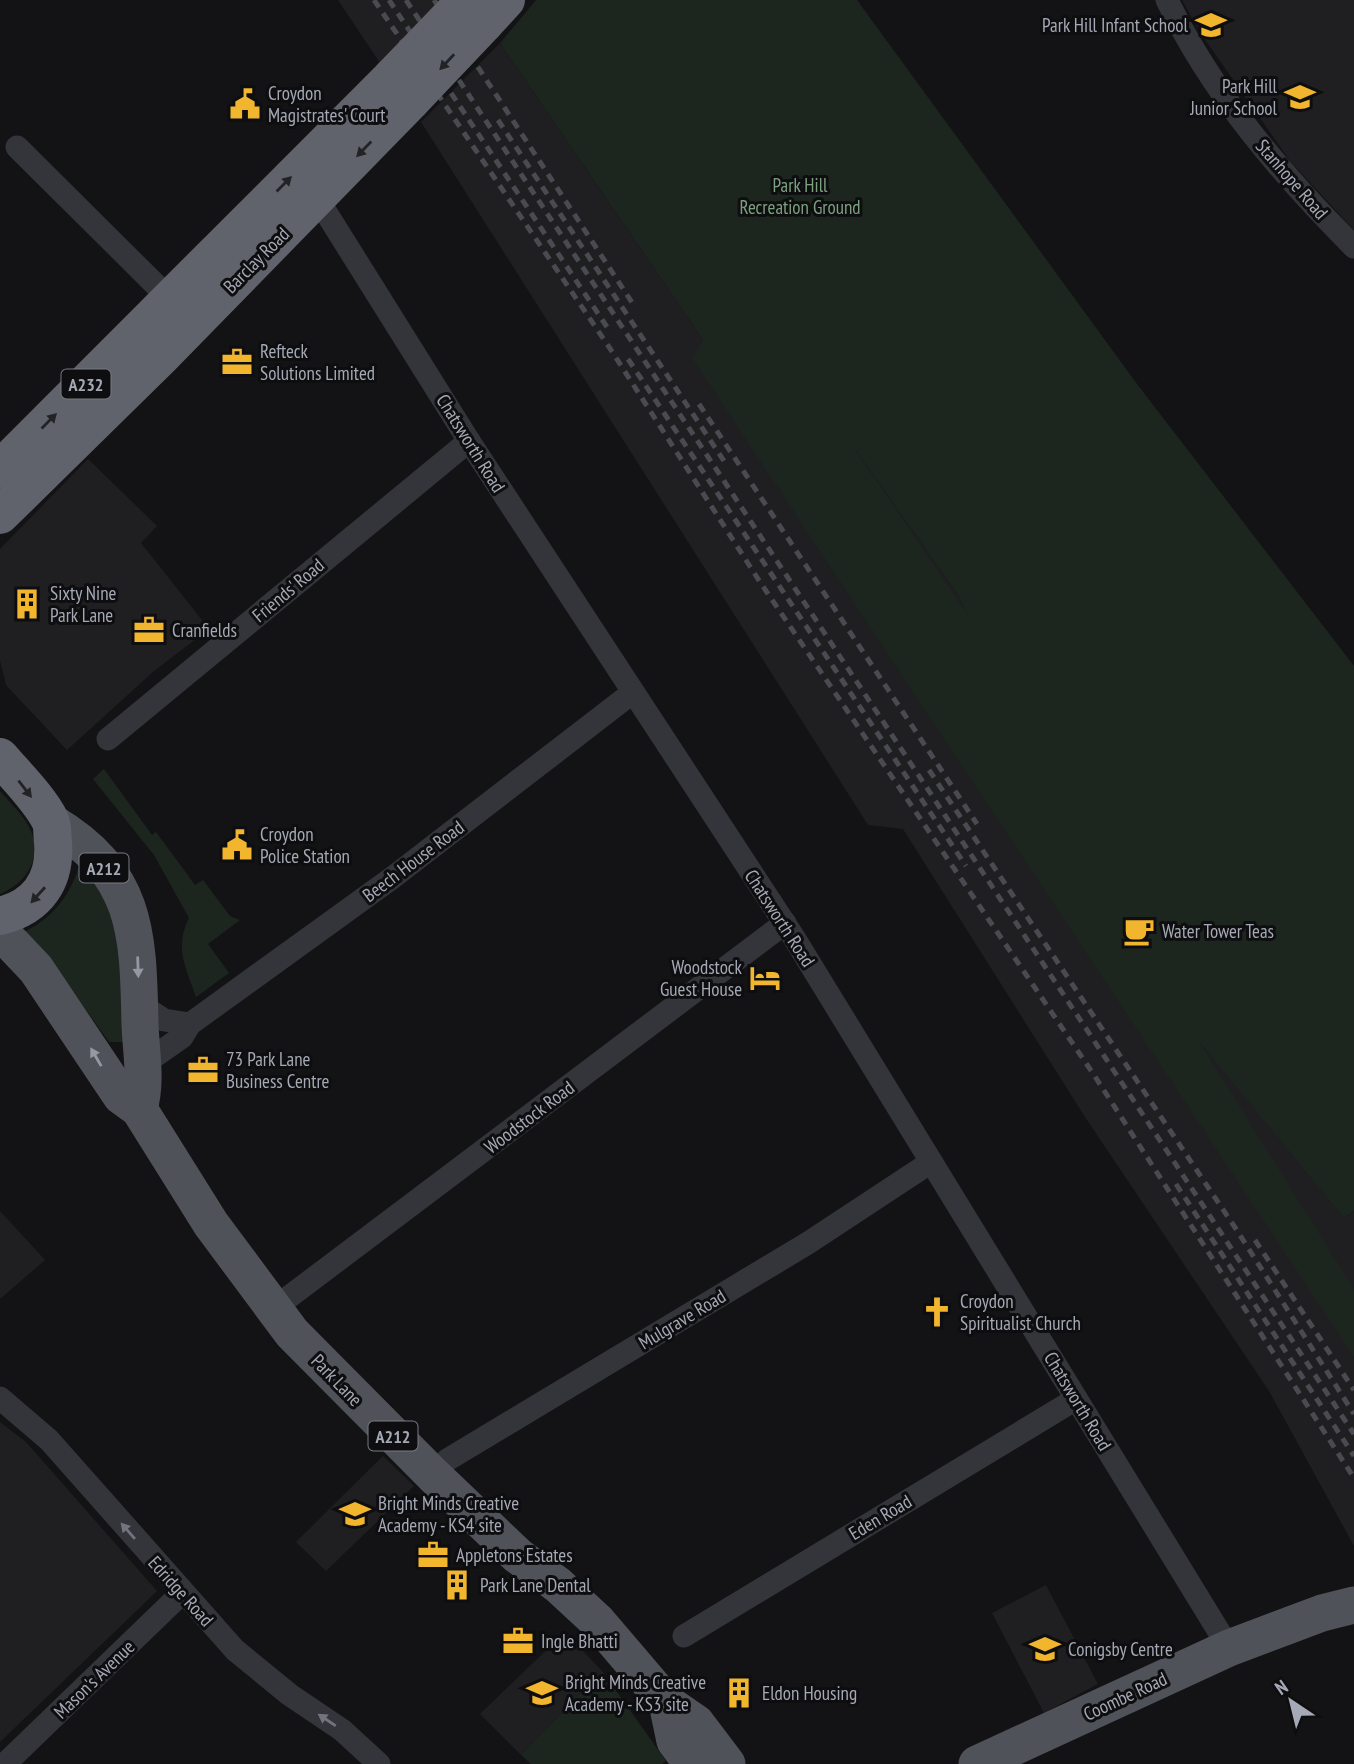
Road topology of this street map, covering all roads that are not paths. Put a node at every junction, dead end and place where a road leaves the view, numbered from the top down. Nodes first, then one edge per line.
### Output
1 (1167, 0) edge
2 (480, 6) edge
3 (402, 89) junction
4 (17, 147) dead end
5 (305, 210) junction
6 (1354, 247) edge
7 (171, 297) junction
8 (162, 356) junction
9 (469, 441) junction
10 (0, 469) edge
11 (0, 515) edge
12 (632, 693) junction
13 (108, 738) dead end
14 (0, 757) edge
15 (51, 822) junction
16 (0, 916) edge
17 (785, 923) junction
18 (0, 931) edge
19 (140, 1003) junction
20 (190, 1024) junction
21 (142, 1065) junction
22 (139, 1109) junction
23 (931, 1162) junction
24 (273, 1309) junction
25 (0, 1398) edge
26 (1076, 1399) junction
27 (433, 1475) junction
28 (182, 1593) junction
29 (1354, 1605) edge
30 (684, 1636) dead end
31 (1229, 1648) junction
32 (719, 1761) edge
33 (5, 1764) edge
34 (379, 1764) edge
35 (977, 1764) edge

1 - 6 street, Stanhope Road
2 - 3 highway, Barclay Road / A232, bridge
3 -> 5 highway, Barclay Road / A232
7 -> 3 highway, Barclay Road / A232
4 - 7 street
5 - 7 street
5 - 8 highway, Barclay Road / A232
5 - 9 street, Chatsworth Road
7 - 8 street
10 -> 7 highway, Barclay Road / A232
8 - 11 highway, Barclay Road / A232
9 - 12 street, Chatsworth Road
9 - 13 street, Friends' Road
12 - 17 street, Chatsworth Road
12 - 20 street, Beech House Road
14 -> 15 highway
15 -> 16 highway
15 -> 19 main road, A212
17 - 23 street, Chatsworth Road
17 - 24 street, Woodstock Road
22 -> 18 main road, Park Lane / A212
19 - 20 street
19 - 21 main road, A212
20 - 21 street, Beech House Road
21 - 22 main road, A212
22 - 24 main road, Park Lane / A212
23 - 26 street, Chatsworth Road
23 - 27 street, Mulgrave Road
24 - 27 main road, Park Lane / A212
28 -> 25 street, Edridge Road
26 - 30 street, Eden Road
26 - 31 street, Chatsworth Road
27 - 32 main road, Park Lane / A212
28 - 33 street, Mason's Avenue
34 -> 28 street, Edridge Road
29 - 31 main road, Coombe Road
31 - 35 main road, Coombe Road

